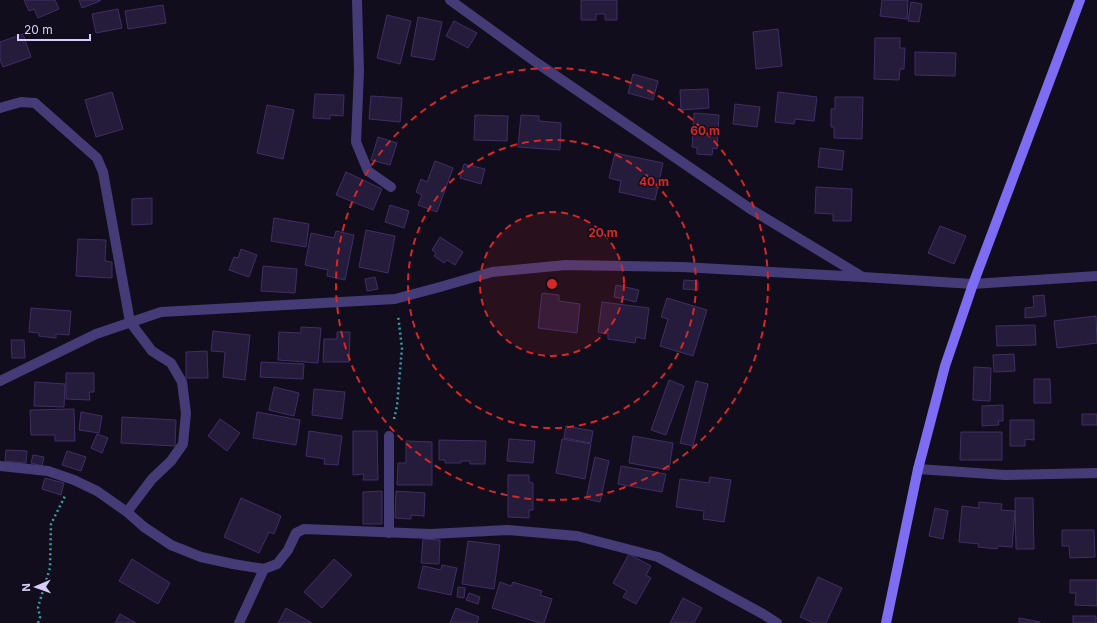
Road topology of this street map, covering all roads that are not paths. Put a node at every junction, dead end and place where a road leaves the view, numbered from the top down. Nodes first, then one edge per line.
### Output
1 (357, 0) edge
2 (450, 0) edge
3 (1080, 0) edge
4 (0, 108) edge
5 (392, 187) dead end
6 (1097, 276) edge
7 (863, 277) junction
8 (972, 284) junction
9 (130, 322) junction
10 (0, 381) edge
11 (389, 436) road end
12 (0, 466) edge
13 (918, 468) junction
14 (1097, 473) edge
15 (127, 512) junction
16 (389, 533) junction
17 (264, 569) junction
18 (239, 623) edge
19 (777, 623) edge
20 (886, 623) edge

1 - 5 street
2 - 7 street
3 - 8 street
4 - 9 street
6 - 8 street
7 - 8 street
7 - 9 street
8 - 13 street
9 - 10 street
9 - 15 street
11 - 16 street
12 - 15 street
13 - 14 street
13 - 20 street
15 - 17 street
16 - 17 street
16 - 19 street
17 - 18 street

